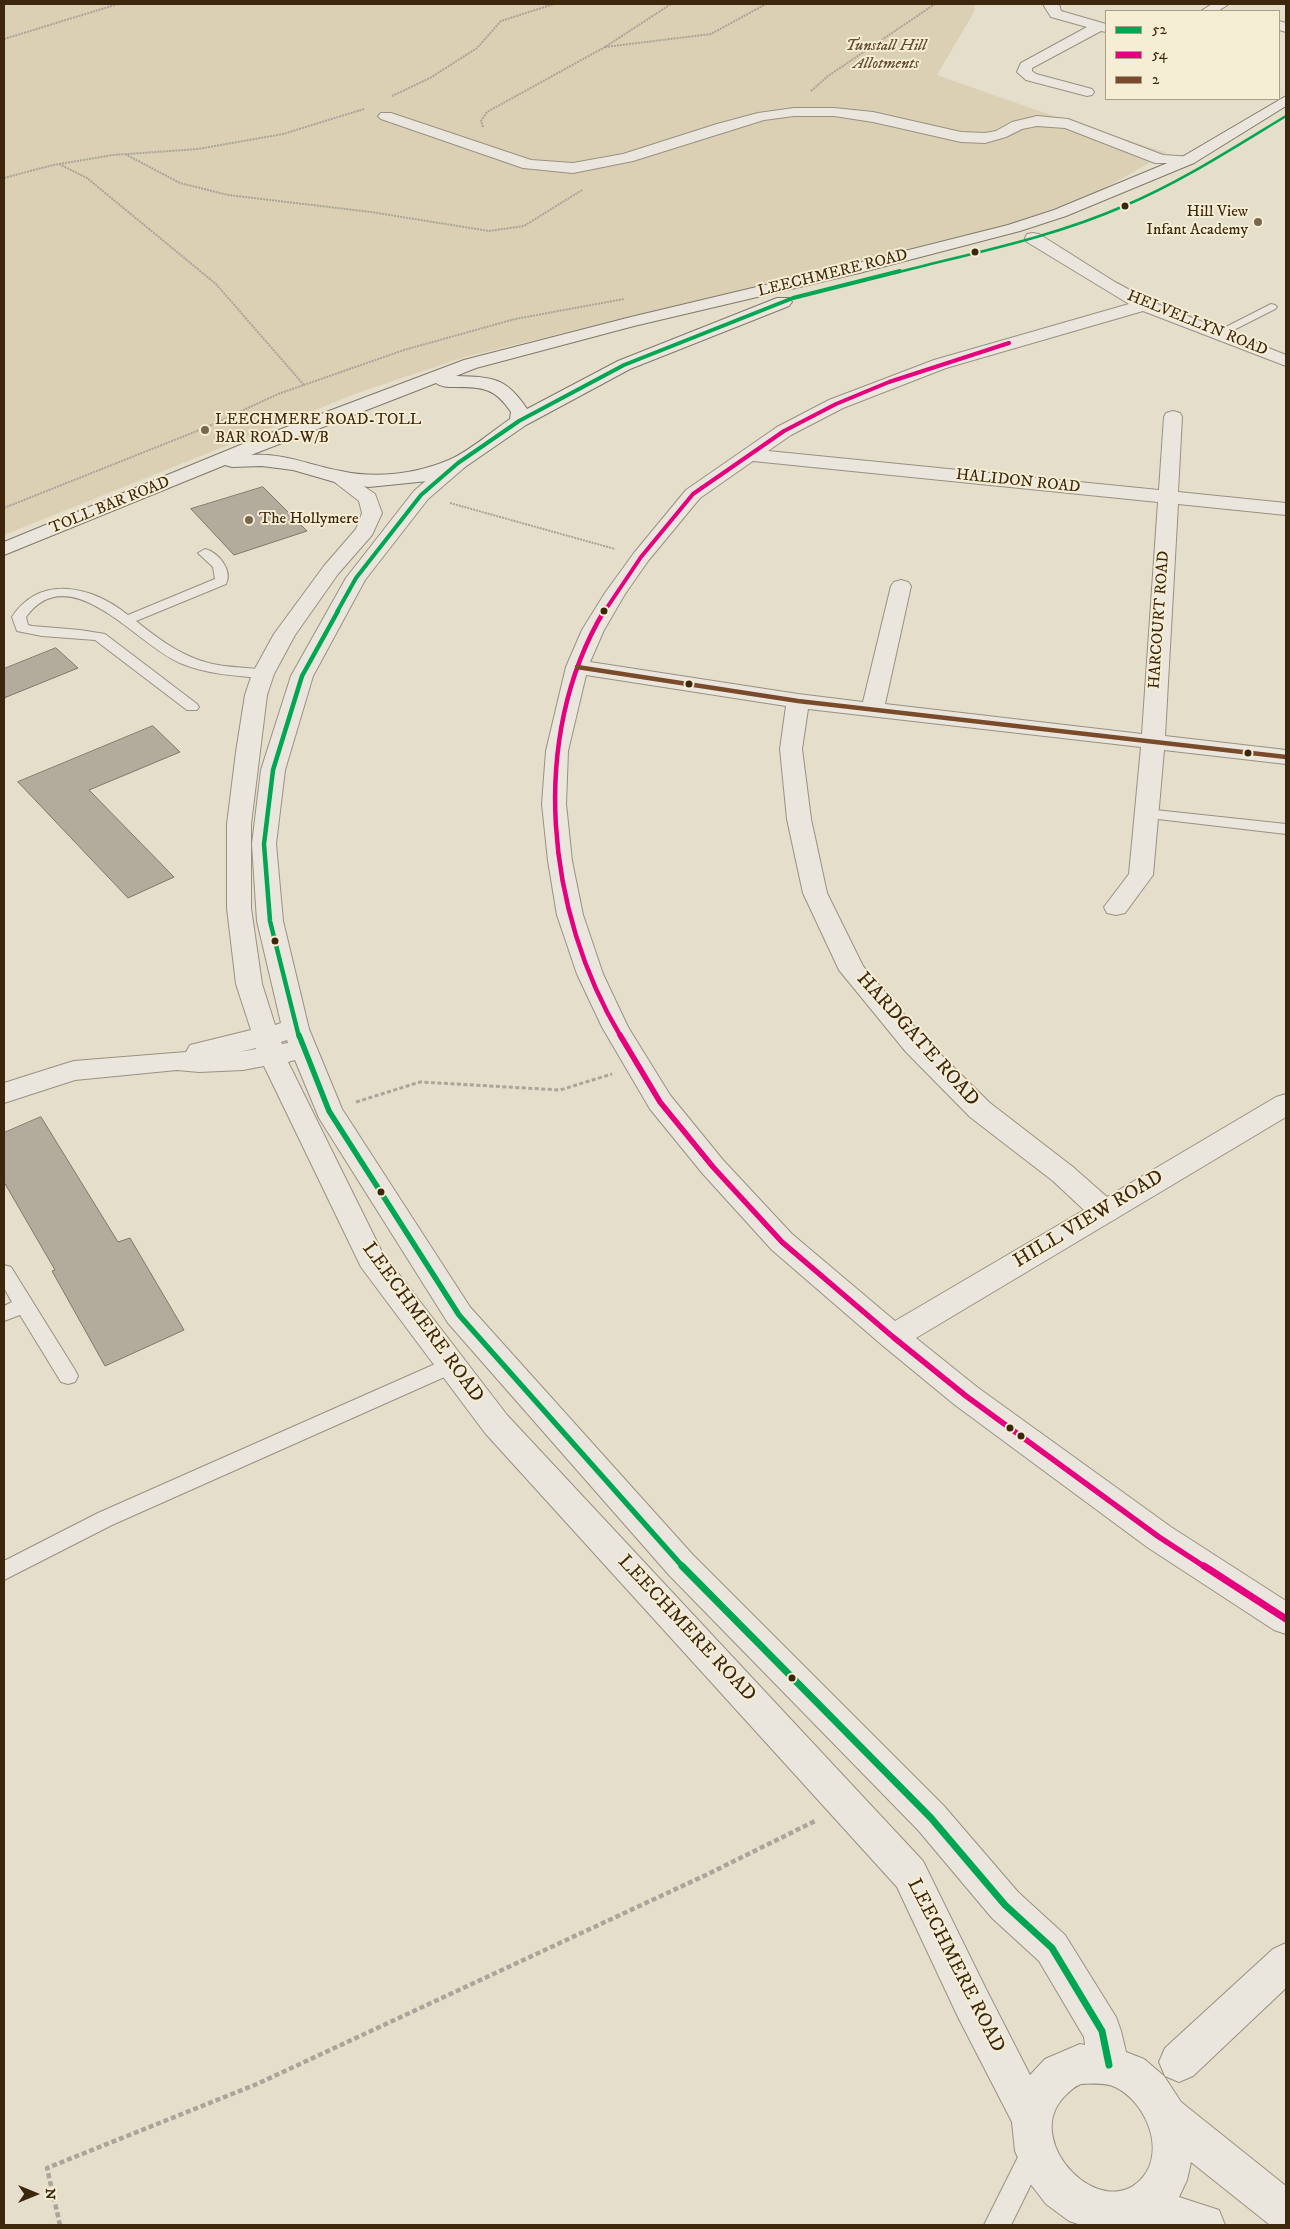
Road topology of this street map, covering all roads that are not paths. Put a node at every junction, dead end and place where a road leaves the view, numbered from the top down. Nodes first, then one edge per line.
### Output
1 (1052, 4) edge
2 (1103, 27) edge
3 (1087, 92) dead end
4 (1286, 100) edge
5 (386, 116) dead end
6 (1286, 116) edge
7 (1188, 160) junction
8 (1014, 228) junction
9 (1033, 238) junction
10 (1144, 305) junction
11 (1271, 307) dead end
12 (1218, 334) junction
13 (1286, 361) edge
14 (419, 383) junction
15 (1172, 417) dead end
16 (519, 421) junction
17 (311, 424) junction
18 (262, 443) joint
19 (749, 455) junction
20 (216, 462) junction
21 (458, 462) junction
22 (338, 477) junction
23 (1168, 497) junction
24 (1286, 509) edge
25 (4, 550) edge
26 (205, 553) dead end
27 (901, 586) dead end
28 (127, 620) junction
29 (577, 667) junction
30 (263, 674) junction
31 (798, 701) junction
32 (192, 707) dead end
33 (872, 710) junction
34 (1153, 742) junction
35 (1286, 757) edge
36 (1146, 814) junction
37 (1286, 829) edge
38 (1116, 907) dead end
39 (300, 1039) junction
40 (269, 1046) junction
41 (4, 1093) edge
42 (1286, 1104) edge
43 (1104, 1212) junction
44 (4, 1272) edge
45 (24, 1305) junction
46 (4, 1314) edge
47 (893, 1337) junction
48 (451, 1366) junction
49 (68, 1376) dead end
50 (4, 1571) edge
51 (1286, 1619) edge
52 (1286, 1962) edge
53 (1179, 2062) dead end
54 (1109, 2065) junction
55 (1167, 2116) junction
56 (1034, 2135) junction
57 (1286, 2212) edge
58 (1113, 2214) edge
59 (997, 2225) edge
60 (1204, 2225) edge

1 - 2 street
2 - 3 street
4 - 7 street, LEECHMERE ROAD
5 - 7 street
6 - 9 street, LEECHMERE ROAD
7 - 8 street, LEECHMERE ROAD
8 - 9 street, HELVELLYN ROAD
8 - 14 street, LEECHMERE ROAD
9 - 10 street, HELVELLYN ROAD
9 - 16 street, LEECHMERE ROAD
10 - 12 street, HELVELLYN ROAD
10 - 19 street
11 - 12 lane
12 - 13 street, HELVELLYN ROAD
14 - 16 street, LEECHMERE ROAD
14 - 17 street, LEECHMERE ROAD
15 - 23 street, HARCOURT ROAD
16 - 21 street, LEECHMERE ROAD
17 - 18 street, LEECHMERE ROAD
17 - 22 street, LEECHMERE ROAD
18 - 20 street, TOLL BAR ROAD
19 - 23 street, HALIDON ROAD
19 - 29 street
20 - 22 street, TOLL BAR ROAD
20 - 25 street, TOLL BAR ROAD
21 - 22 street, TOLL BAR ROAD
21 - 39 street, LEECHMERE ROAD
22 - 30 street, LEECHMERE ROAD
23 - 24 street, HALIDON ROAD
23 - 34 street, HARCOURT ROAD
26 - 28 lane
27 - 33 street
28 - 30 lane
28 - 32 lane
29 - 31 street
29 - 47 street
30 - 40 street, LEECHMERE ROAD
31 - 33 street
31 - 43 street, HARDGATE ROAD
33 - 34 street
34 - 35 street
34 - 36 street, HARCOURT ROAD
36 - 37 lane
36 - 38 street, HARCOURT ROAD
39 - 40 street
39 - 54 street, LEECHMERE ROAD
40 - 41 street
40 - 48 street, LEECHMERE ROAD
42 - 43 street, HILL VIEW ROAD
43 - 47 street, HILL VIEW ROAD
44 - 45 lane
45 - 46 lane
45 - 49 lane
47 - 51 street
48 - 50 lane
48 - 56 street, LEECHMERE ROAD
52 - 53 street
54 - 55 street
54 - 56 street
55 - 57 street
55 - 58 street
56 - 58 street, LEECHMERE ROAD
56 - 59 lane
58 - 60 street, LEECHMERE ROAD

